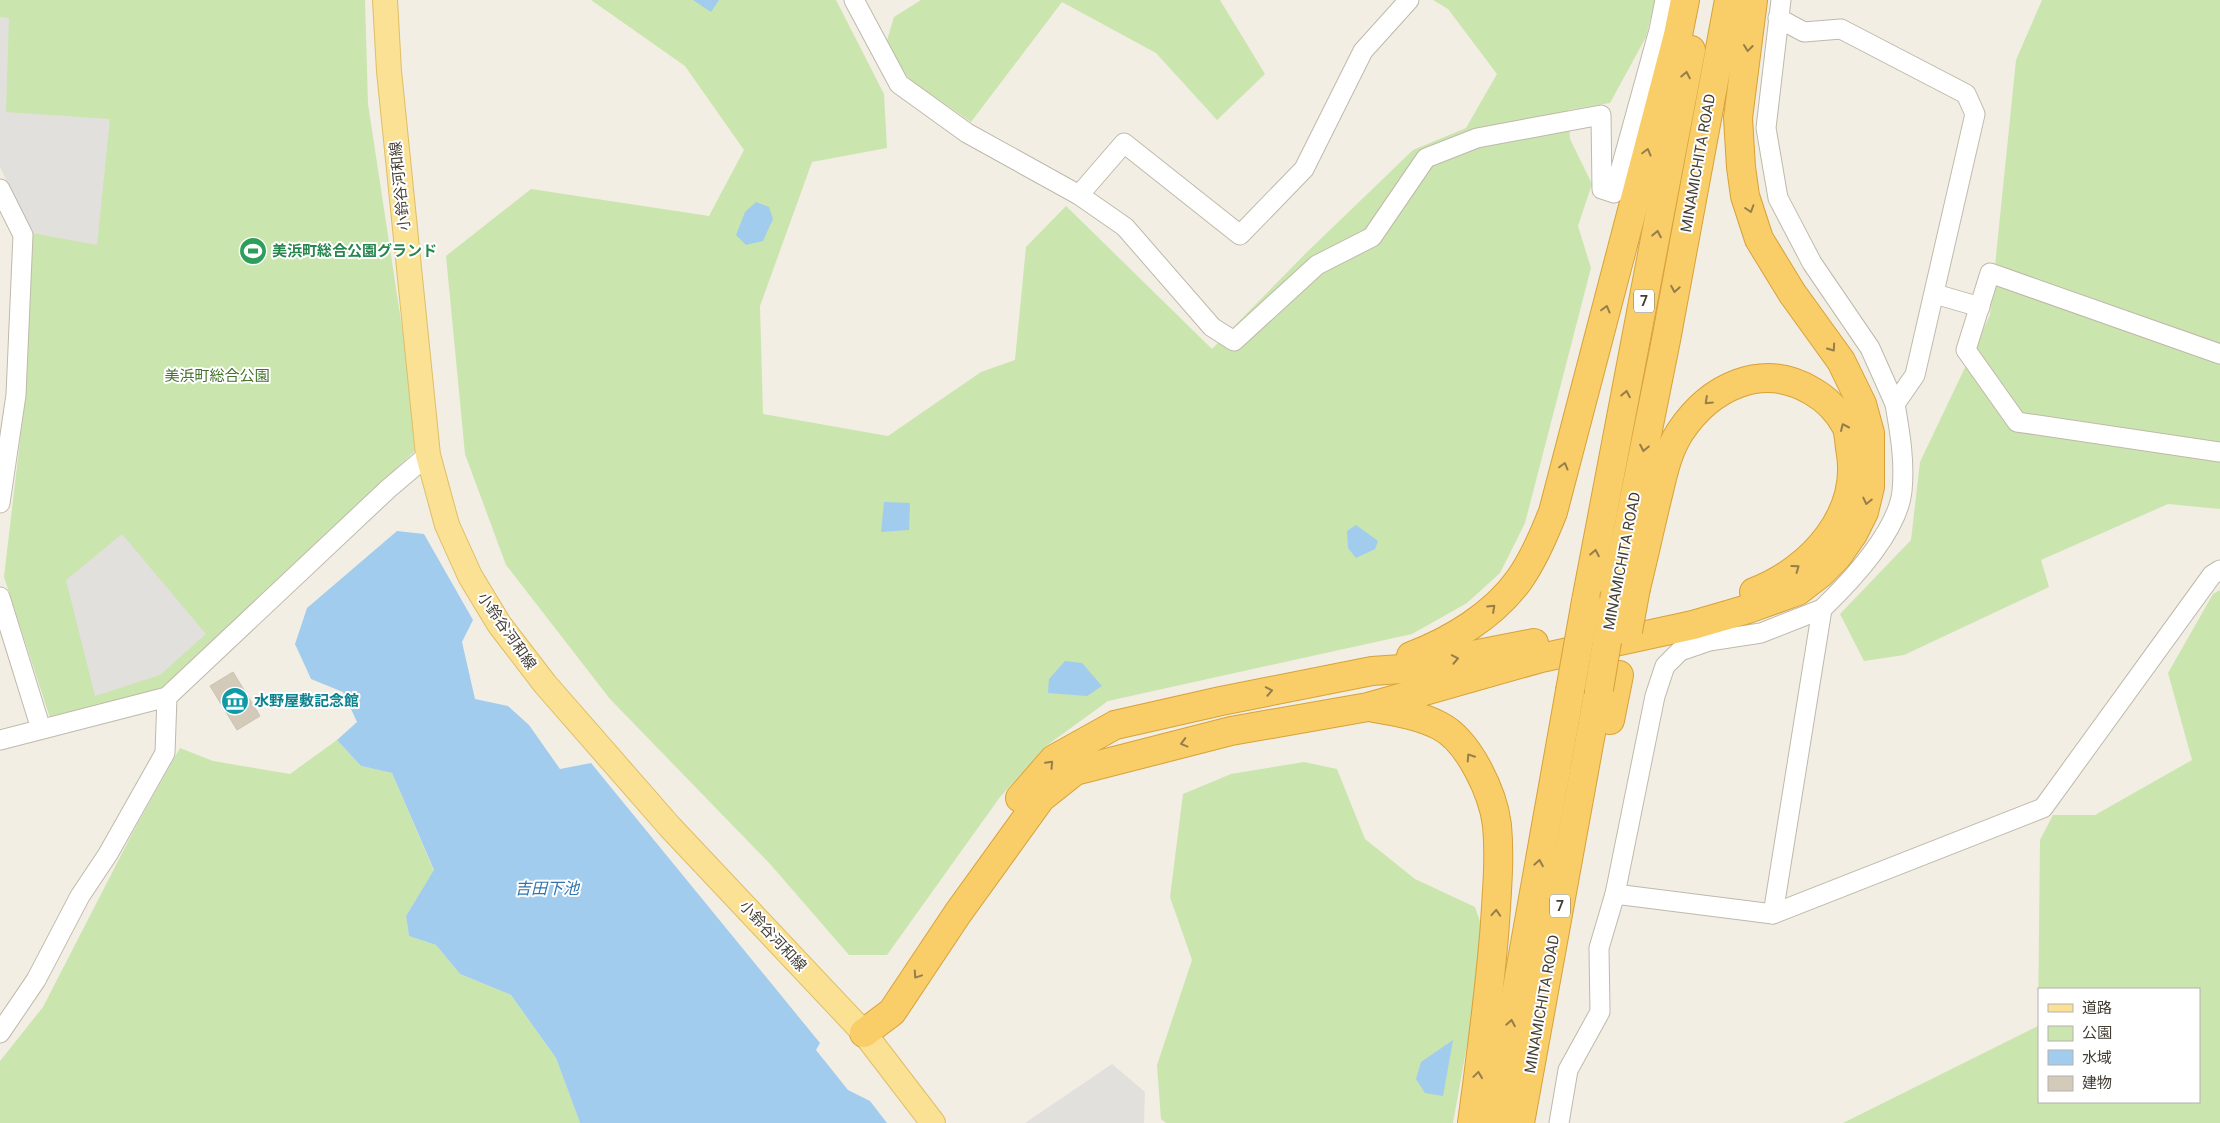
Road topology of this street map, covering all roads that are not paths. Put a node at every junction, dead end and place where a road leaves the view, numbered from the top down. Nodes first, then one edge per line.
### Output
1 (384, 0) edge
2 (854, 0) edge
3 (1409, 0) edge
4 (1665, 0) edge
5 (1685, 0) edge
6 (1700, 0) edge
7 (1729, 0) edge
8 (1753, 0) edge
9 (1780, 9) edge
10 (0, 189) edge
11 (1079, 195) junction
12 (1935, 294) junction
13 (1980, 307) junction
14 (2220, 354) edge
15 (1895, 404) junction
16 (2220, 452) edge
17 (428, 455) junction
18 (0, 503) edge
19 (2220, 570) edge
20 (1626, 591) junction
21 (0, 597) edge
22 (1822, 609) junction
23 (1372, 671) junction
24 (167, 697) junction
25 (1368, 707) junction
26 (41, 729) junction
27 (0, 740) edge
28 (1615, 894) junction
29 (1773, 914) junction
30 (0, 1033) edge
31 (864, 1033) junction
32 (933, 1123) edge
33 (1472, 1123) edge
34 (1493, 1123) edge
35 (1520, 1123) edge
36 (1559, 1123) edge

1 - 17 main road, 小鈴谷河和線
2 - 11 street
3 - 11 street
4 - 11 street
23 -> 5 highway
34 -> 6 highway, MINAMICHITA ROAD / 7, bridge
7 -> 20 highway, MINAMICHITA ROAD / 7
8 -> 25 highway
9 - 12 street
9 - 15 street
10 - 18 street
12 - 13 street
12 - 15 street
13 - 14 street
13 - 16 street
15 - 22 street
17 - 24 street
17 - 31 main road, 小鈴谷河和線
19 - 29 street
23 -> 20 highway
20 - 35 highway, MINAMICHITA ROAD / 7, bridge
21 - 26 street
22 - 28 street
22 - 29 street
31 -> 23 highway
24 - 26 street
24 - 30 street
25 -> 31 highway
33 -> 25 highway
26 - 27 street
28 - 29 street
28 - 36 street
31 - 32 main road, 小鈴谷河和線

